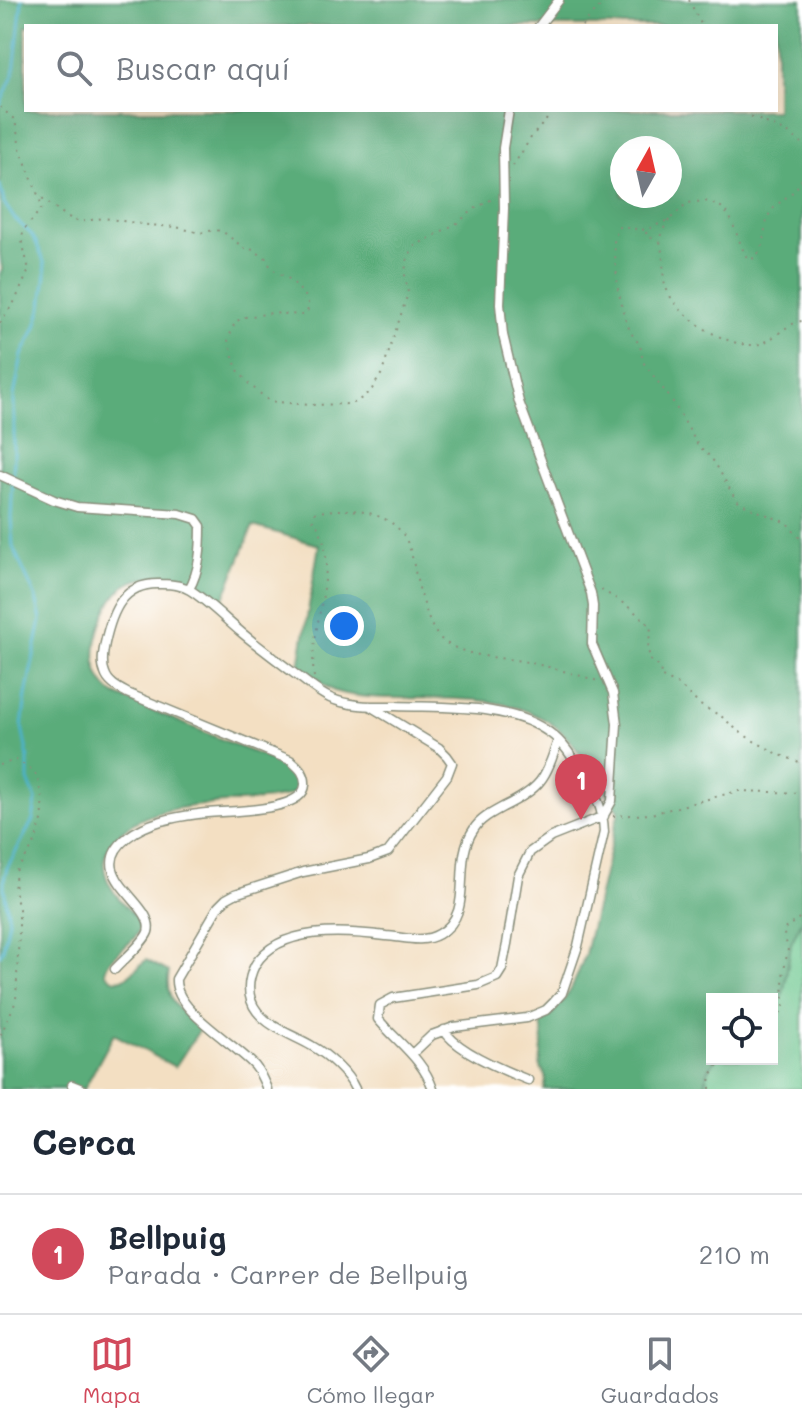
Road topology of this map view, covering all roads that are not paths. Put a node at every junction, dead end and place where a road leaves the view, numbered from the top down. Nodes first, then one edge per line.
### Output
1 (559, 0) edge
2 (541, 24) edge
3 (509, 112) edge
4 (0, 475) edge
5 (189, 589) junction
6 (369, 706) junction
7 (558, 740) junction
8 (604, 816) junction
9 (115, 969) dead end
10 (444, 1030) junction
11 (412, 1054) junction
12 (528, 1080) dead end
13 (72, 1085) dead end
14 (82, 1089) edge
15 (267, 1089) edge
16 (355, 1089) edge
17 (433, 1089) edge

1 - 2 street
3 - 8 street
4 - 5 street
5 - 6 street
5 - 9 street
6 - 7 street
6 - 15 street
7 - 8 street
7 - 16 street
8 - 10 street
8 - 11 street
10 - 11 street
10 - 12 street
11 - 17 street
13 - 14 street

